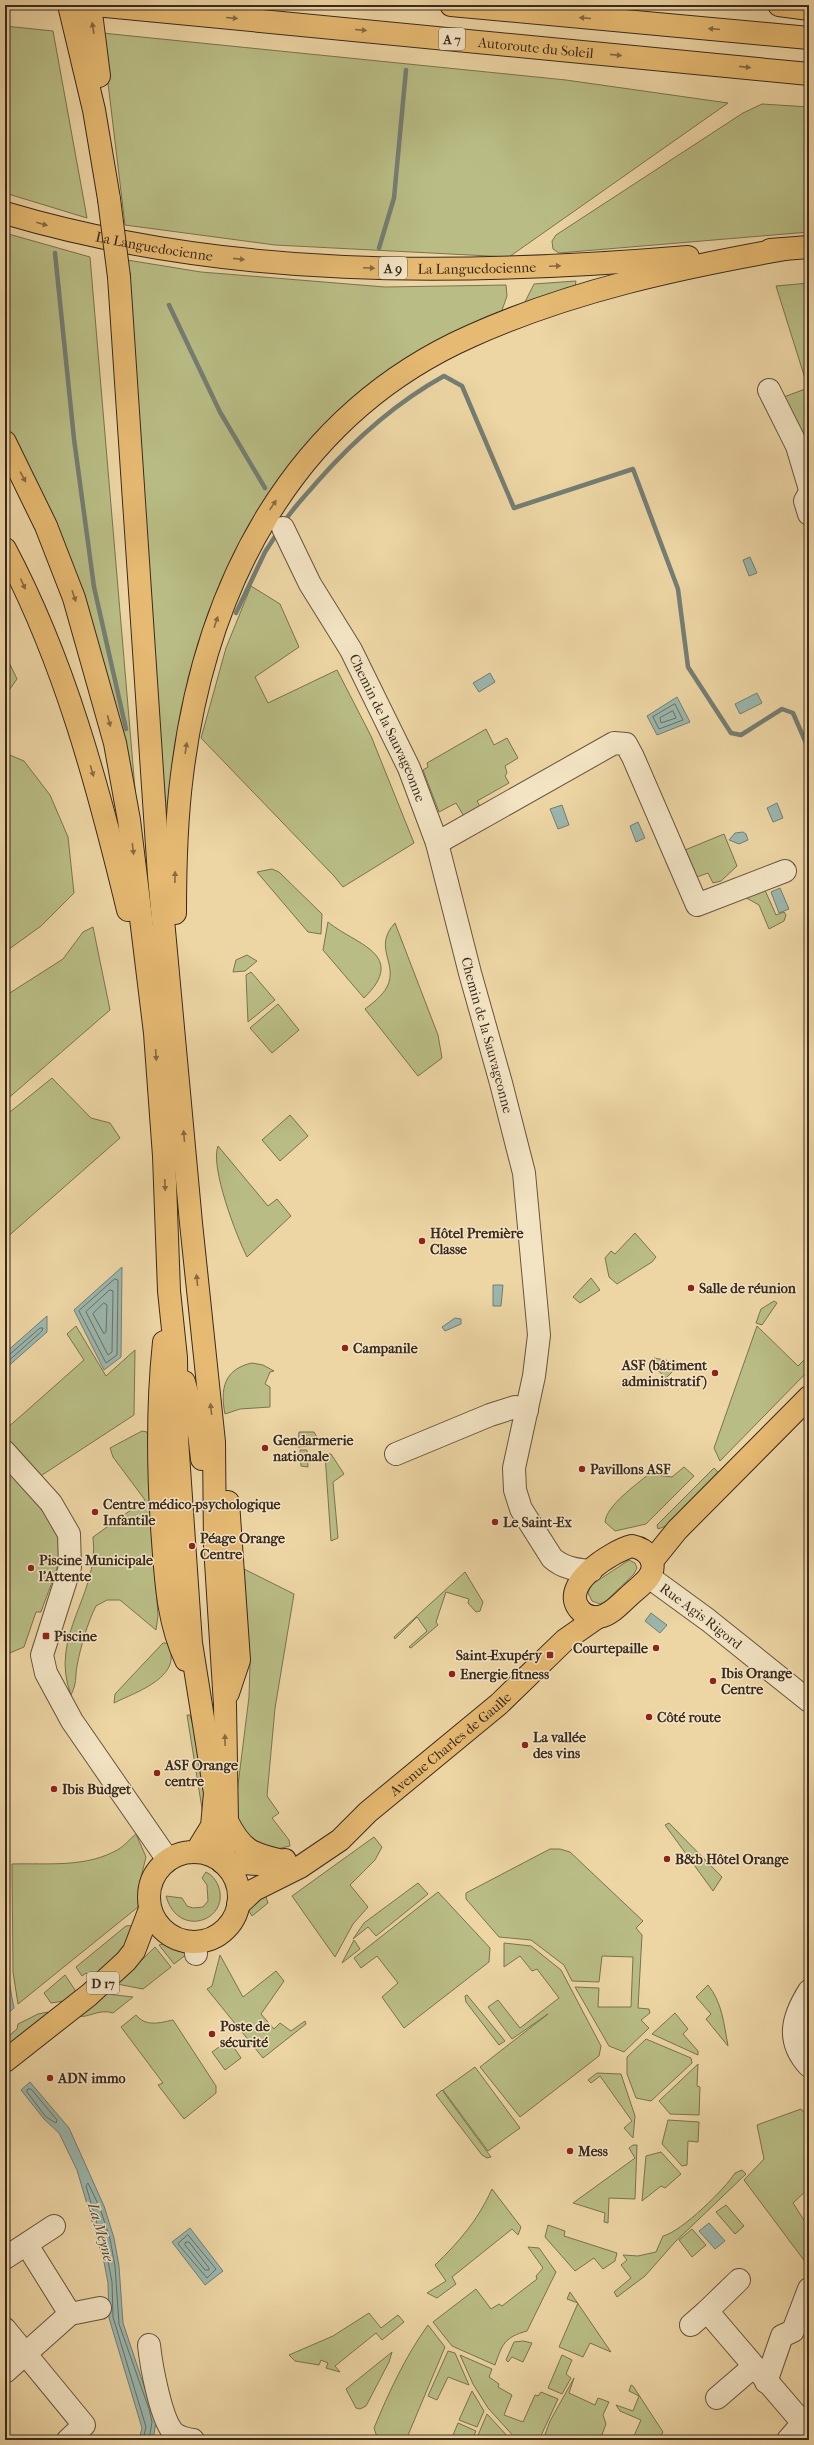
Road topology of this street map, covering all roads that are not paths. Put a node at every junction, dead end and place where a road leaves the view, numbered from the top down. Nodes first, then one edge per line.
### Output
1 (59, 5) edge
2 (69, 5) edge
3 (90, 5) edge
4 (95, 5) edge
5 (451, 5) edge
6 (779, 5) edge
7 (809, 9) edge
8 (809, 38) edge
9 (83, 50) junction
10 (809, 74) edge
11 (5, 213) edge
12 (809, 247) edge
13 (785, 249) junction
14 (769, 390) dead end
15 (5, 442) edge
16 (809, 486) edge
17 (809, 494) edge
18 (809, 514) edge
19 (283, 528) dead end
20 (5, 549) edge
21 (437, 843) junction
22 (785, 871) dead end
23 (151, 1002) junction
24 (165, 1031) junction
25 (169, 1291) junction
26 (176, 1358) junction
27 (809, 1397) edge
28 (527, 1410) junction
29 (5, 1452) edge
30 (396, 1454) dead end
31 (647, 1562) junction
32 (558, 1563) junction
33 (591, 1571) junction
34 (575, 1598) junction
35 (598, 1617) junction
36 (566, 1640) junction
37 (182, 1652) junction
38 (198, 1686) junction
39 (809, 1702) edge
40 (209, 1754) junction
41 (368, 1812) junction
42 (227, 1821) junction
43 (196, 1852) junction
44 (168, 1860) junction
45 (283, 1861) junction
46 (224, 1863) junction
47 (238, 1905) junction
48 (150, 1909) junction
49 (173, 1936) junction
50 (134, 1951) junction
51 (809, 1991) edge
52 (5, 2061) edge
53 (809, 2066) edge
54 (54, 2226) dead end
55 (27, 2245) junction
56 (5, 2258) edge
57 (740, 2280) dead end
58 (809, 2289) edge
59 (100, 2308) dead end
60 (70, 2314) junction
61 (5, 2329) edge
62 (149, 2345) dead end
63 (25, 2354) junction
64 (5, 2372) edge
65 (760, 2374) junction
66 (716, 2398) dead end
67 (805, 2419) edge
68 (68, 2440) edge
69 (193, 2440) edge
70 (788, 2440) edge

1 - 9 main road
2 - 9 main road
9 -> 3 main road
4 -> 10 main road, Autoroute du Soleil / A 7
8 -> 5 main road
6 - 7 main road
9 - 24 main road, bridge
11 -> 13 main road, La Languedocienne / A 9
12 - 13 main road, La Languedocienne / A 9
24 -> 13 main road
14 - 16 street
15 -> 23 main road
17 - 18 street
19 - 21 street, Chemin de la Sauvageonne
20 -> 23 main road
21 - 22 street
21 - 28 street, Chemin de la Sauvageonne
23 - 24 main road
24 -> 25 main road
42 -> 24 main road
25 - 26 main road
25 - 37 main road
26 - 37 main road
26 - 38 main road
26 - 40 main road
27 - 31 main road, Avenue Charles de Gaulle
28 - 30 street
28 - 32 street, Chemin de la Sauvageonne
29 - 44 street
31 - 33 main road
31 - 35 main road, Avenue Charles de Gaulle
31 - 39 street, Rue Agis Rigord
32 - 33 street
32 - 34 street, Chemin de la Sauvageonne
33 - 34 main road
34 - 35 main road
34 - 36 main road
35 - 36 main road, Avenue Charles de Gaulle
36 - 41 main road, Avenue Charles de Gaulle
37 - 38 main road
38 - 40 main road
40 - 43 main road
41 - 45 main road, Avenue Charles de Gaulle
41 - 47 main road, Avenue Charles de Gaulle
42 - 45 main road
42 - 46 main road
43 - 44 main road, D 17
43 - 46 main road, D 17
44 - 48 main road, D 17
45 - 46 main road, Avenue Charles de Gaulle
46 - 47 main road
47 - 49 main road
48 - 49 main road
48 - 50 main road, D 17
49 - 50 main road, D 17
50 - 52 main road, D 17
51 - 53 street
54 - 55 street
55 - 56 street
55 - 60 street
57 - 65 street
58 - 65 street
59 - 60 street
60 - 63 street
61 - 63 street
62 - 69 street
63 - 64 street
63 - 68 street
65 - 66 street
65 - 67 street
67 - 70 street

